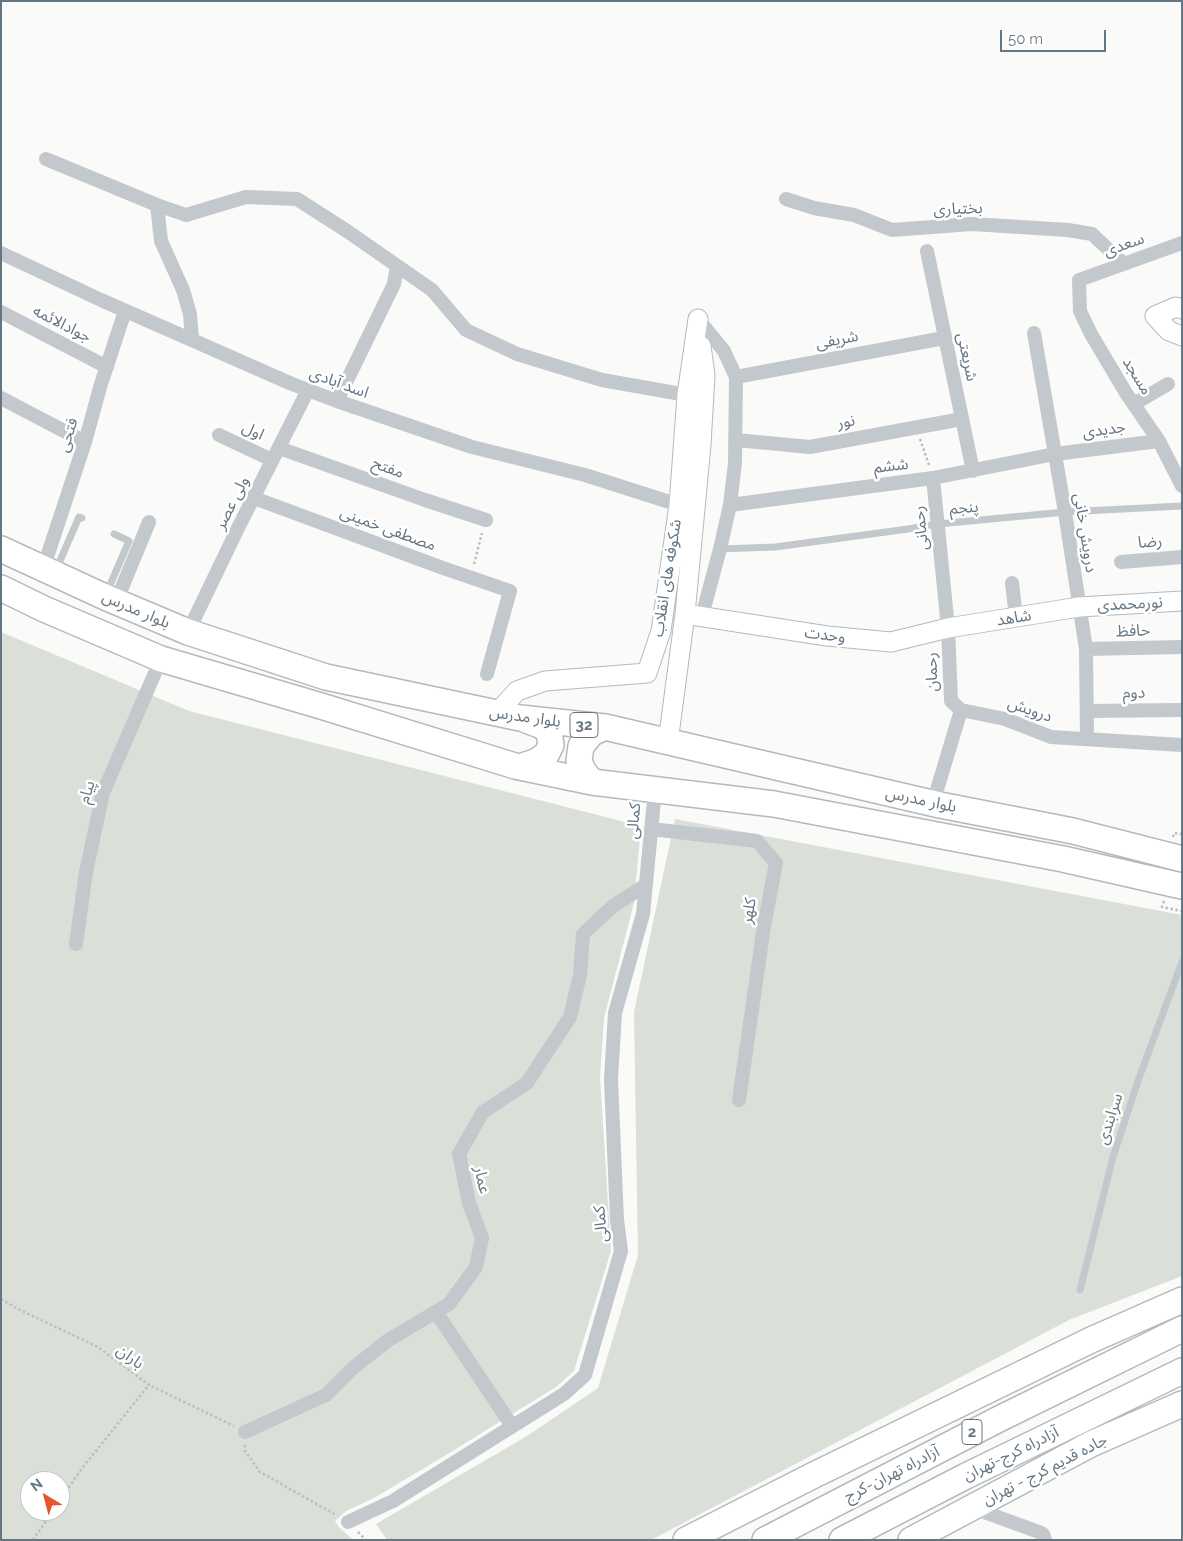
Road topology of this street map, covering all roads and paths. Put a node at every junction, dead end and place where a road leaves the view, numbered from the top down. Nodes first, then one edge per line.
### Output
1 (46, 159) dead end
2 (786, 199) dead end
3 (157, 205) junction
4 (1182, 243) edge
5 (927, 251) dead end
6 (1, 253) edge
7 (1124, 264) junction
8 (397, 266) junction
9 (1079, 280) joint
10 (1182, 309) edge
11 (126, 311) junction
12 (1, 312) edge
13 (698, 319) junction
14 (1034, 333) dead end
15 (1182, 336) edge
16 (944, 338) junction
17 (192, 340) junction
18 (107, 367) junction
19 (736, 377) junction
20 (1168, 384) dead end
21 (308, 390) junction
22 (687, 395) junction
23 (1, 398) edge
24 (337, 401) junction
25 (1134, 404) junction
26 (962, 419) junction
27 (916, 427) junction
28 (219, 435) dead end
29 (736, 440) junction
30 (1159, 441) junction
31 (85, 442) junction
32 (276, 454) junction
33 (1055, 454) junction
34 (973, 471) junction
35 (933, 478) junction
36 (1182, 486) edge
37 (254, 498) junction
38 (679, 505) junction
39 (730, 505) junction
40 (1182, 506) edge
41 (1065, 512) junction
42 (82, 518) dead end
43 (486, 520) joint
44 (149, 522) dead end
45 (938, 524) junction
46 (114, 534) dead end
47 (1, 549) edge
48 (720, 550) junction
49 (1182, 556) edge
50 (1121, 562) dead end
51 (49, 571) junction
52 (470, 577) junction
53 (1012, 583) dead end
54 (1, 588) edge
55 (111, 600) junction
56 (1182, 601) edge
57 (1079, 607) junction
58 (693, 615) junction
59 (1016, 617) junction
60 (948, 628) junction
61 (188, 632) junction
62 (1182, 647) edge
63 (1086, 649) junction
64 (162, 659) junction
65 (487, 674) dead end
66 (961, 710) junction
67 (1182, 710) edge
68 (1087, 711) junction
69 (496, 714) junction
70 (520, 718) junction
71 (604, 727) junction
72 (1087, 739) junction
73 (668, 742) junction
74 (1182, 745) edge
75 (519, 767) junction
76 (592, 782) junction
77 (655, 790) junction
78 (933, 803) junction
79 (651, 829) junction
80 (1174, 833) dead end
81 (1182, 834) edge
82 (1182, 859) edge
83 (646, 885) junction
84 (1182, 886) edge
85 (1162, 907) dead end
86 (1182, 911) edge
87 (76, 944) dead end
88 (1182, 962) edge
89 (738, 1100) dead end
90 (1080, 1290) dead end
91 (1, 1299) edge
92 (1182, 1300) edge
93 (436, 1312) junction
94 (1182, 1330) edge
95 (1182, 1371) edge
96 (149, 1385) junction
97 (1182, 1404) edge
98 (1182, 1415) edge
99 (512, 1426) junction
100 (245, 1432) junction
101 (70, 1486) edge
102 (984, 1512) junction
103 (45, 1521) edge
104 (348, 1522) junction
105 (32, 1540) edge
106 (366, 1540) edge
107 (686, 1540) edge
108 (765, 1540) edge
109 (842, 1540) edge
110 (911, 1540) edge
111 (934, 1540) edge
112 (1045, 1540) edge

1 - 3 street
2 - 7 street, بختیاری
3 - 8 street
3 - 17 street
4 - 7 street, سعدی
5 - 16 street, شریعتی
6 - 11 street, اسد آبادی
7 - 9 street, سعدی
8 - 22 street
8 - 24 street
9 - 25 street, مسجد
10 - 15 street
11 - 17 street, اسد آبادی
11 - 18 street, فتحی
12 - 18 street, جوادالائمه
13 - 19 street, شکوفه های انقلاب
13 - 22 street, شکوفه های انقلاب
13 - 58 street, شکوفه های انقلاب
14 - 33 street, درویش خانی
16 - 19 street, شریفی
16 - 26 street, شریعتی
17 - 21 street, اسد آبادی
18 - 31 street, فتحی
19 - 29 street, شکوفه های انقلاب
20 - 25 street
21 - 24 street, اسد آبادی
21 - 32 street, ولی عصر
22 - 38 street, شکوفه های انقلاب
23 - 31 street
24 - 38 street, اسد آبادی
25 - 30 street, مسجد
26 - 27 street, نور
26 - 34 street, شریعتی
27 - 29 street, نور
27 - 35 path
28 - 32 street, اول
29 - 39 street, شکوفه های انقلاب
30 - 33 street, جدیدی
30 - 36 street, مسجد
31 - 51 street, فتحی
32 - 37 street, ولی عصر
32 - 43 street, مفتح
33 - 34 street, ششم
33 - 41 street, درویش خانی
34 - 35 street, ششم
35 - 39 street, ششم
35 - 45 street, رحمانی
37 - 52 street, مصطفی خمینی
37 - 61 street, ولی عصر
38 - 69 street, شکوفه های انقلاب
39 - 48 street, شکوفه های انقلاب
40 - 41 lane, پنجم
41 - 45 lane, پنجم
41 - 57 street, درویش خانی
42 - 51 lane
43 - 52 path
44 - 55 street
45 - 48 lane, پنجم
45 - 60 street, رحمانی
46 - 55 lane
47 - 51 highway, بلوار مدرس / 32
48 - 58 street, شکوفه های انقلاب
49 - 50 street, رضا
51 - 55 highway, بلوار مدرس / 32
52 - 65 street, مصطفی خمینی
53 - 59 street
54 - 64 highway, بلوار مدرس
55 - 61 highway, بلوار مدرس / 32
56 - 57 street, نورمحمدی
57 - 59 street, شاهد
57 - 63 street, درویش خانی
58 - 60 street, وحدت
58 - 73 street, شکوفه های انقلاب
59 - 60 street, شاهد
60 - 66 street, رحمان
61 - 69 highway, بلوار مدرس / 32
62 - 63 street, حافظ
63 - 68 street, درویش خانی
64 - 75 highway, بلوار مدرس
64 - 87 street, پیام
66 - 72 street, درویش
66 - 78 street
67 - 68 street, دوم
68 - 72 street, درویش خانی
69 - 70 highway, بلوار مدرس / 32
70 - 71 highway, بلوار مدرس / 32
70 - 75 highway
71 - 73 highway, بلوار مدرس / 32
71 - 76 highway
72 - 74 street, درویش
73 - 78 highway, بلوار مدرس / 32
75 - 76 highway, بلوار مدرس
76 - 77 highway, بلوار مدرس
77 - 79 street, کمالی
77 - 84 highway, بلوار مدرس
78 - 82 highway, بلوار مدرس / 32
79 - 83 street, کمالی
79 - 89 street, کلهر
80 - 81 path
83 - 93 street, عمار
83 - 99 street, کمالی
85 - 86 path
88 - 90 lane, سرابندی
91 - 96 path, باران
92 - 107 highway
93 - 99 street
93 - 100 street, عمار
94 - 108 highway, آزادراه تهران-کرج / 2
95 - 109 highway, آزادراه کرج-تهران / 2
96 - 100 path, باران
96 - 101 path
97 - 110 highway, جاده قدیم کرج - تهران
98 - 102 highway, جاده قدیم کرج - تهران
99 - 104 street, کمالی
100 - 104 path
102 - 111 highway, جاده قدیم کرج - تهران
102 - 112 street
103 - 105 path
104 - 106 path

